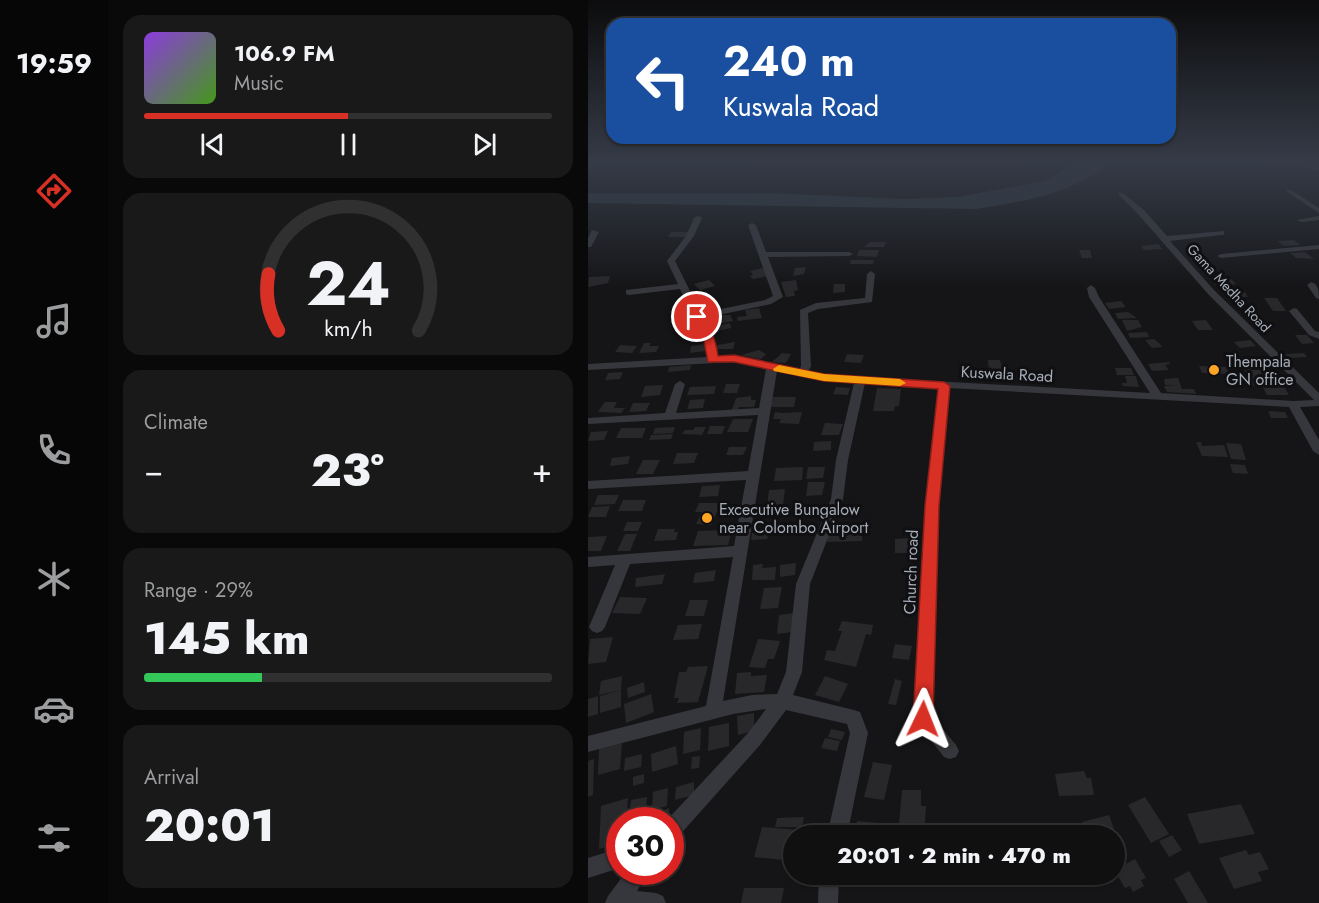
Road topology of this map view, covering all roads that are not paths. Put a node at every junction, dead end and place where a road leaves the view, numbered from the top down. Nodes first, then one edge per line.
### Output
1 (1132, 205) edge
2 (698, 218) dead end
3 (1319, 218) edge
4 (1301, 220) dead end
5 (752, 225) dead end
6 (595, 232) dead end
7 (1221, 233) dead end
8 (1165, 239) junction
9 (588, 244) edge
10 (1319, 246) edge
11 (849, 254) dead end
12 (762, 255) junction
13 (1221, 255) dead end
14 (871, 274) dead end
15 (1311, 285) dead end
16 (682, 286) junction
17 (1091, 288) dead end
18 (629, 292) dead end
19 (1319, 296) edge
20 (1294, 311) dead end
21 (697, 317) junction
22 (1319, 335) edge
23 (712, 359) junction
24 (588, 367) edge
25 (772, 367) junction
26 (802, 374) junction
27 (860, 380) junction
28 (680, 384) dead end
29 (944, 386) junction
30 (1158, 397) junction
31 (1319, 401) edge
32 (1293, 404) junction
33 (764, 411) junction
34 (669, 417) junction
35 (588, 421) edge
36 (1319, 452) edge
37 (754, 475) junction
38 (588, 485) edge
39 (740, 551) junction
40 (624, 561) junction
41 (588, 562) edge
42 (597, 627) dead end
43 (782, 701) junction
44 (713, 712) junction
45 (588, 744) edge
46 (950, 751) dead end
47 (684, 816) edge
48 (839, 825) edge
49 (606, 862) edge
50 (588, 868) edge
51 (629, 885) edge
52 (829, 885) edge
53 (617, 901) edge
54 (656, 903) edge
55 (828, 903) edge

1 - 8 street, Gama Medha Road
2 - 16 street
3 - 4 street
5 - 12 street
6 - 9 street
7 - 8 street
8 - 31 street, Gama Medha Road
10 - 13 street
11 - 12 street
12 - 21 street
14 - 26 street
15 - 19 street
16 - 18 street
16 - 21 street
17 - 30 street
20 - 22 street
21 - 23 street
23 - 24 street, Kuswala Road
23 - 25 street, Kuswala Road
25 - 26 street, Kuswala Road
25 - 33 street
26 - 27 street, Kuswala Road
27 - 29 street, Kuswala Road
27 - 43 street
28 - 34 street
29 - 30 street, Kuswala Road
29 - 46 street, Church road
30 - 32 street, Kuswala Road
31 - 32 street, Kuswala Road
32 - 36 street
33 - 34 street
33 - 37 street
34 - 35 street
37 - 38 street
37 - 39 street
39 - 40 street
39 - 44 street
40 - 41 street
40 - 42 street
43 - 44 street
43 - 47 street
43 - 48 street
44 - 45 street
49 - 50 street
51 - 53 street
52 - 55 street
53 - 54 street

